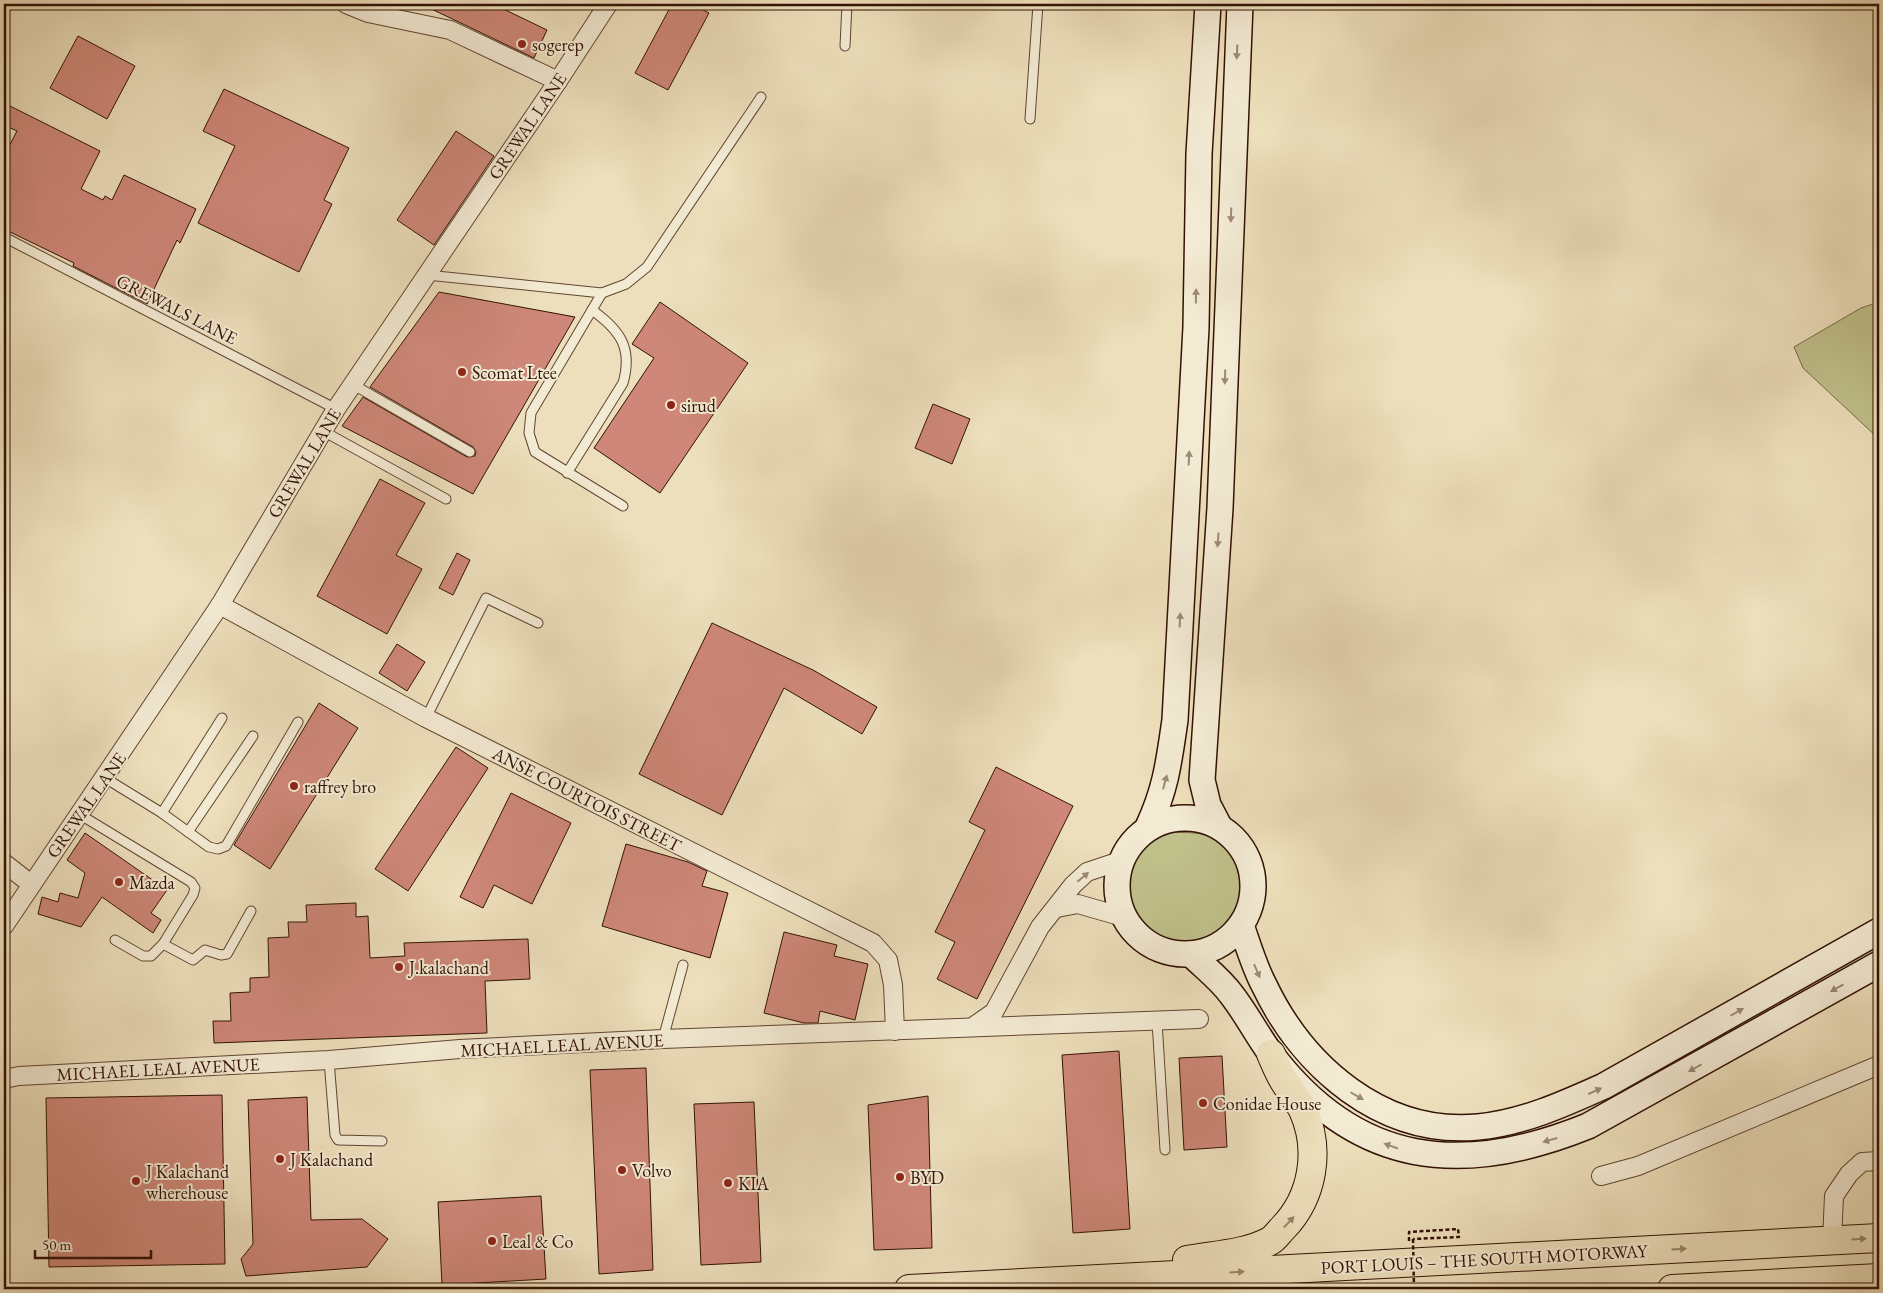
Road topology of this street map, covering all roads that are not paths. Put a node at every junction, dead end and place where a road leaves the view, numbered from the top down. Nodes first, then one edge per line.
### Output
1 (346, 4) edge
2 (608, 4) edge
3 (847, 4) edge
4 (1038, 4) edge
5 (1208, 4) edge
6 (1240, 4) edge
7 (845, 46) dead end
8 (558, 81) junction
9 (761, 97) dead end
10 (1030, 118) dead end
11 (4, 237) edge
12 (427, 275) junction
13 (602, 293) junction
14 (592, 310) junction
15 (352, 384) junction
16 (336, 409) junction
17 (323, 431) junction
18 (470, 452) dead end
19 (567, 473) junction
20 (446, 499) dead end
21 (623, 506) dead end
22 (220, 605) junction
23 (538, 623) dead end
24 (222, 718) dead end
25 (426, 718) junction
26 (298, 722) dead end
27 (253, 736) dead end
28 (105, 778) junction
29 (162, 813) junction
30 (79, 814) junction
31 (1219, 826) junction
32 (1148, 827) junction
33 (188, 832) junction
34 (1120, 861) junction
35 (4, 863) edge
36 (31, 884) junction
37 (1057, 908) junction
38 (251, 911) dead end
39 (1123, 917) junction
40 (1241, 925) junction
41 (4, 926) edge
42 (1879, 931) edge
43 (115, 940) dead end
44 (163, 944) junction
45 (1190, 954) junction
46 (1879, 964) edge
47 (683, 965) dead end
48 (1199, 1019) dead end
49 (1157, 1021) junction
50 (974, 1026) junction
51 (895, 1031) junction
52 (663, 1039) junction
53 (1271, 1054) junction
54 (329, 1060) junction
55 (1879, 1065) edge
56 (4, 1079) edge
57 (382, 1141) dead end
58 (1165, 1150) dead end
59 (1879, 1161) edge
60 (1601, 1176) dead end
61 (1879, 1238) edge
62 (1832, 1241) junction
63 (1879, 1278) edge
64 (1095, 1279) junction
65 (909, 1289) edge
66 (1672, 1289) edge

1 - 8 street
2 - 8 street, GREWAL LANE
3 - 7 lane
4 - 10 lane
32 -> 5 street
6 -> 31 street
8 - 12 street, GREWAL LANE
9 - 13 lane
11 - 16 lane, GREWALS LANE
12 - 13 lane
12 - 15 street, GREWAL LANE
13 - 14 lane
14 - 19 lane
14 - 19 lane
15 - 16 street, GREWAL LANE
15 - 18 lane
16 - 17 street, GREWAL LANE
17 - 20 lane
17 - 22 street, GREWAL LANE
19 - 21 lane
22 - 25 street, ANSE COURTOIS STREET
22 - 28 street, GREWAL LANE
23 - 25 lane
24 - 29 lane
25 - 51 street, ANSE COURTOIS STREET
26 - 33 lane
27 - 33 lane
28 - 29 lane
28 - 30 street, GREWAL LANE
29 - 33 lane
30 - 36 street, GREWAL LANE
30 - 44 lane
31 - 32 street
31 - 40 street
32 - 34 street
37 -> 34 street
34 - 39 street
35 - 36 street
36 - 41 street, GREWAL LANE
37 - 39 street
37 - 50 street
38 - 44 lane
39 - 45 street
40 -> 42 street
40 - 45 street
43 - 44 lane
45 - 53 street
46 -> 53 street
47 - 52 lane
48 - 49 street, MICHAEL LEAL AVENUE
49 - 50 street, MICHAEL LEAL AVENUE
49 - 58 lane
50 - 51 street, MICHAEL LEAL AVENUE
51 - 52 street, MICHAEL LEAL AVENUE
52 - 54 street, MICHAEL LEAL AVENUE
64 -> 53 highway
54 - 56 street, MICHAEL LEAL AVENUE
54 - 57 lane
55 - 60 street
59 - 62 street
62 -> 61 highway, PORT LOUIS – THE SOUTH MOTORWAY
64 -> 62 highway, PORT LOUIS – THE SOUTH MOTORWAY
63 - 66 highway
64 - 65 highway, PORT LOUIS – THE SOUTH MOTORWAY

